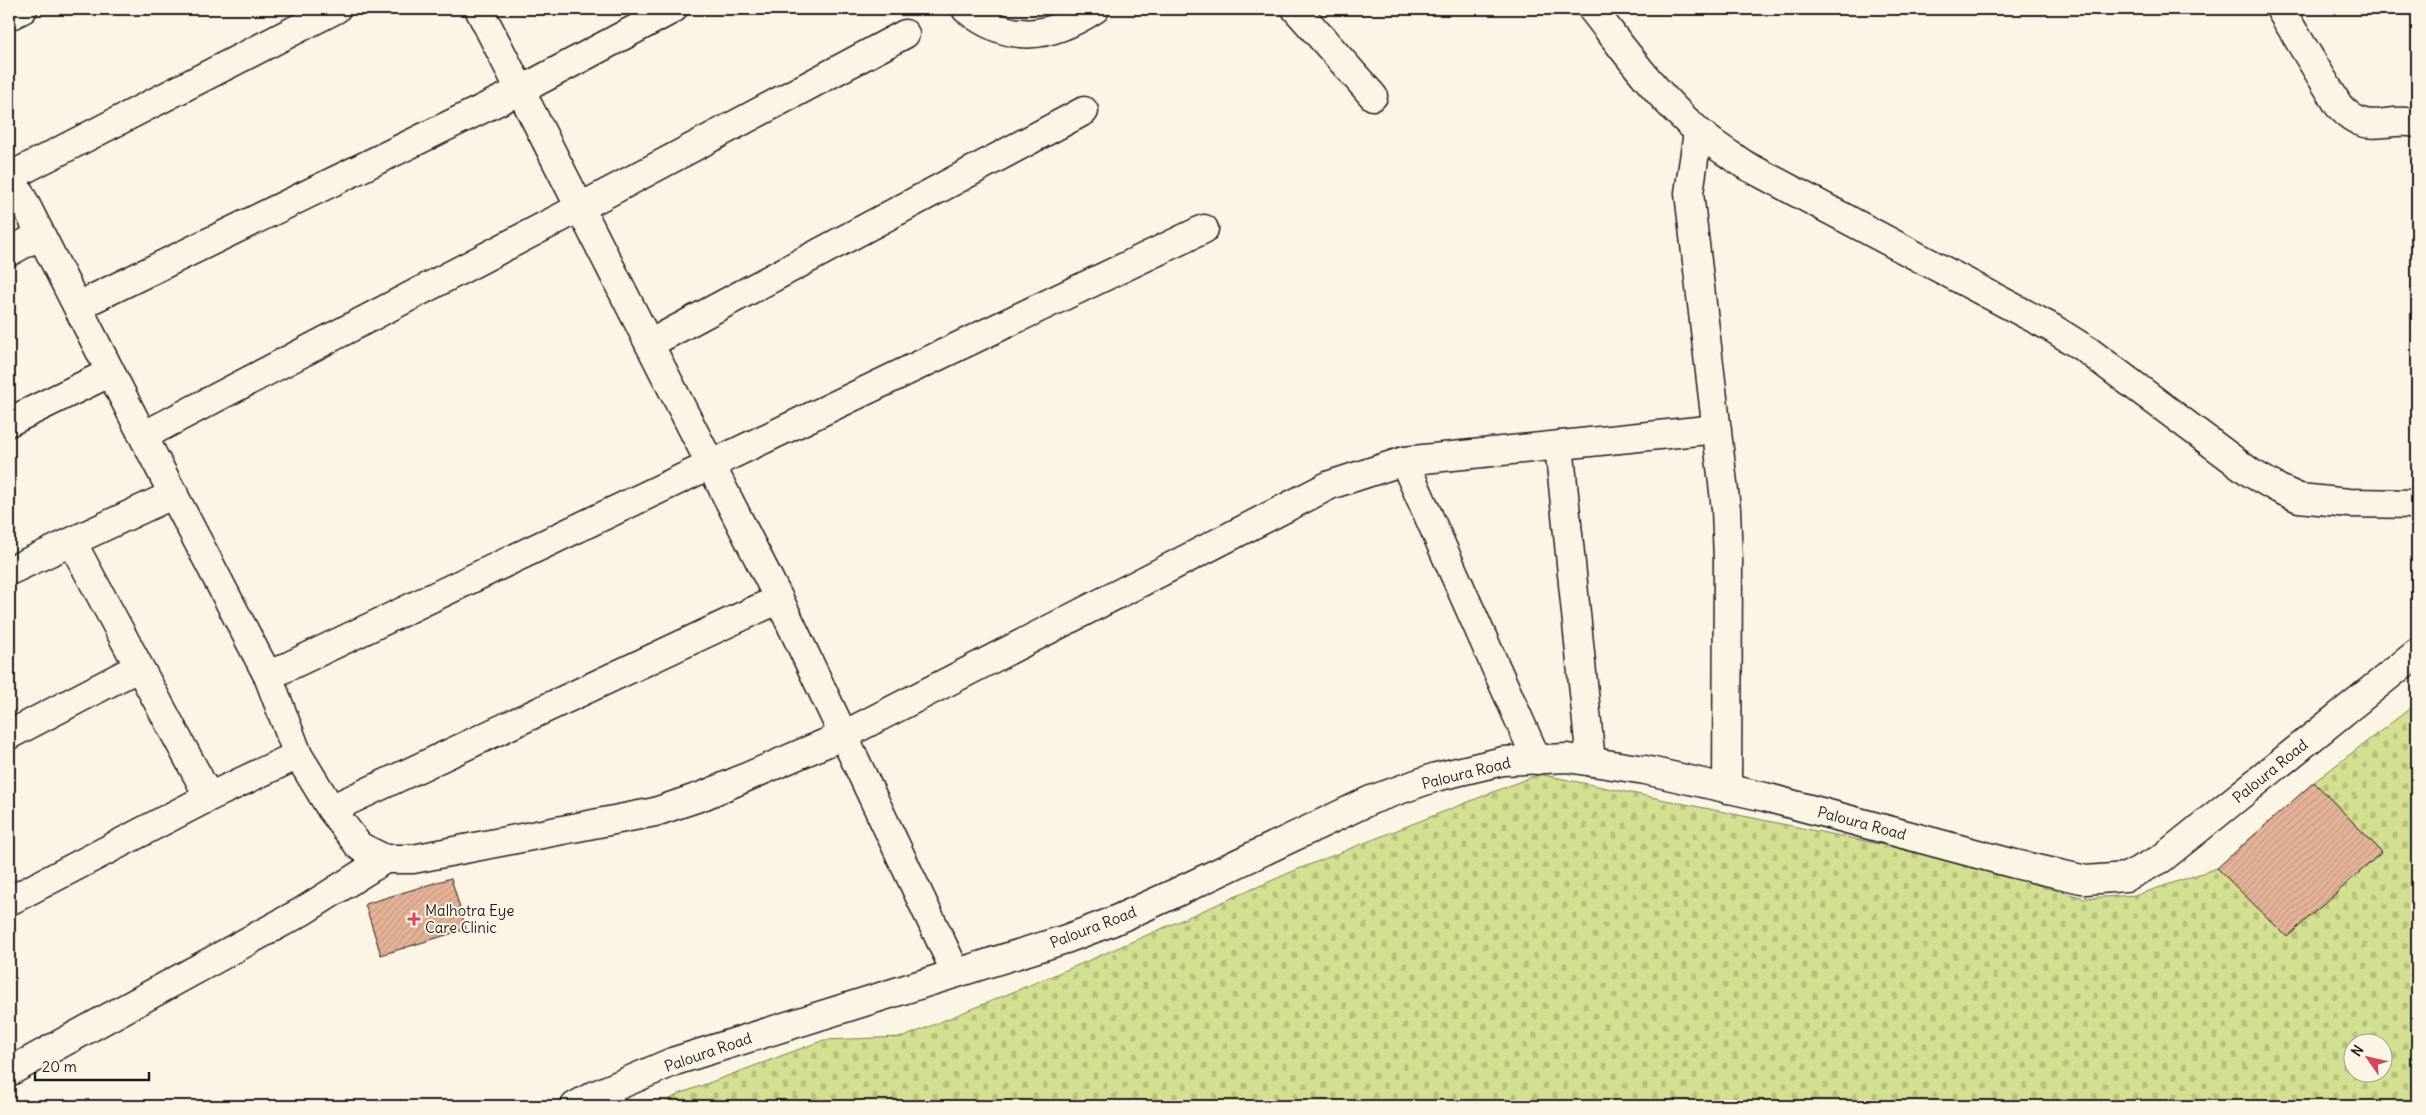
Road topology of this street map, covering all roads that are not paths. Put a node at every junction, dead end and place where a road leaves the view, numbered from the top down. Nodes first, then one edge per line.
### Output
1 (23, 9) edge
2 (336, 9) edge
3 (479, 9) edge
4 (673, 9) edge
5 (966, 9) edge
6 (1095, 9) edge
7 (1296, 9) edge
8 (1592, 9) edge
9 (2280, 9) edge
10 (9, 16) edge
11 (905, 34) dead end
12 (521, 90) junction
13 (1373, 96) dead end
14 (1084, 111) dead end
15 (2417, 123) edge
16 (1698, 132) junction
17 (10, 174) edge
18 (581, 207) junction
19 (1204, 229) dead end
20 (40, 235) junction
21 (9, 252) edge
22 (78, 306) junction
23 (649, 344) junction
24 (111, 372) junction
25 (9, 422) edge
26 (1717, 429) junction
27 (143, 436) junction
28 (1559, 445) junction
29 (1404, 461) junction
30 (709, 466) junction
31 (174, 494) junction
32 (2417, 504) edge
33 (72, 542) junction
34 (9, 571) edge
35 (778, 599) junction
36 (2417, 653) edge
37 (139, 667) junction
38 (268, 676) junction
39 (9, 735) edge
40 (842, 736) junction
41 (298, 755) junction
42 (1537, 760) junction
43 (1591, 762) junction
44 (1727, 789) junction
45 (208, 798) junction
46 (331, 810) junction
47 (385, 859) junction
48 (9, 901) edge
49 (956, 973) junction
50 (9, 1072) edge
51 (575, 1106) edge

1 - 10 street
2 - 17 street
3 - 12 street
4 - 12 street
5 - 6 street
7 - 13 street
8 - 16 street
9 - 15 street
11 - 18 street
12 - 18 street
12 - 22 street
14 - 23 street
16 - 26 street
16 - 32 street
17 - 20 street
18 - 23 street
18 - 27 street
19 - 30 street
20 - 21 street
20 - 22 street
22 - 24 street
23 - 30 street
24 - 25 street
24 - 27 street
26 - 28 street
26 - 44 street
27 - 31 street
28 - 29 street
28 - 43 street
29 - 40 street
29 - 42 street
30 - 35 street
30 - 38 street
31 - 33 street
31 - 38 street
33 - 34 street
33 - 37 street
35 - 40 street
35 - 46 street
36 - 44 street, Paloura Road
37 - 39 street
37 - 45 street
38 - 41 street
40 - 47 street
40 - 49 street
41 - 45 street
41 - 46 street
42 - 43 street, Paloura Road
42 - 49 street, Paloura Road
43 - 44 street, Paloura Road
45 - 48 street
46 - 47 street
47 - 50 street
49 - 51 street, Paloura Road

